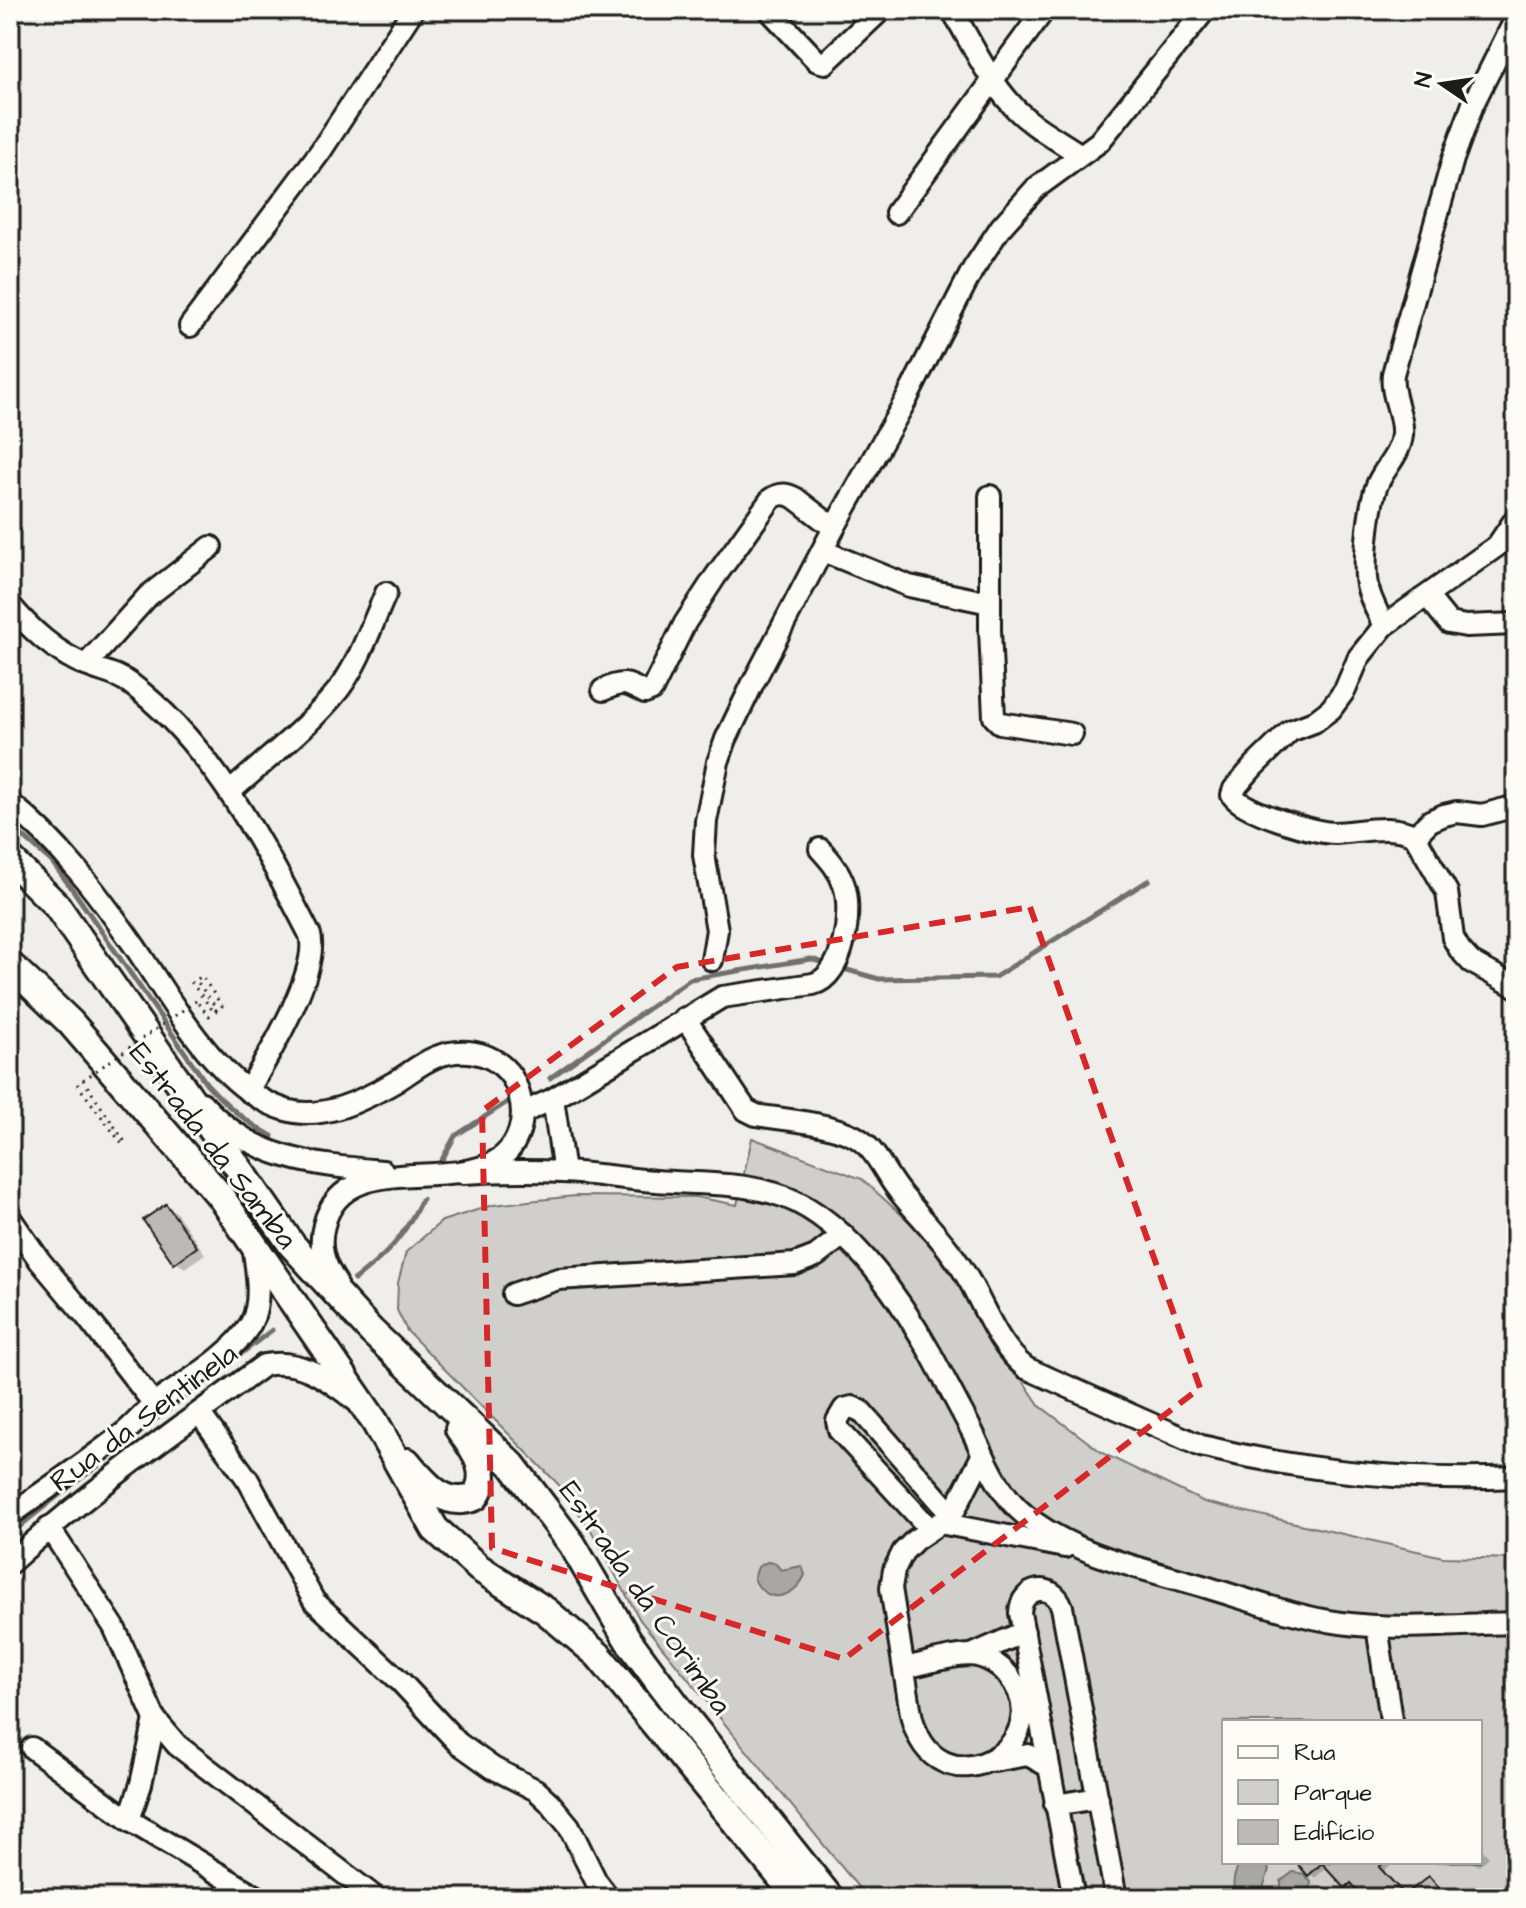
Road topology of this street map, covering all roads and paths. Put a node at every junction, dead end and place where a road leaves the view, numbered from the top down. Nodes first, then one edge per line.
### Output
1 (413, 10) edge
2 (881, 10) edge
3 (952, 10) edge
4 (1044, 10) edge
5 (1205, 10) edge
6 (772, 13) dead end
7 (1516, 18) edge
8 (993, 81) junction
9 (1079, 154) junction
10 (896, 213) dead end
11 (190, 326) dead end
12 (990, 496) dead end
13 (1516, 518) edge
14 (834, 528) junction
15 (211, 547) dead end
16 (823, 551) junction
17 (386, 593) dead end
18 (1428, 597) junction
19 (990, 603) junction
20 (10, 605) edge
21 (1516, 624) edge
22 (1384, 626) junction
23 (86, 665) junction
24 (603, 690) dead end
25 (1072, 734) dead end
26 (230, 792) junction
27 (10, 803) edge
28 (1516, 806) edge
29 (1415, 836) junction
30 (820, 849) dead end
31 (10, 859) edge
32 (10, 874) edge
33 (57, 906) junction
34 (712, 960) dead end
35 (10, 965) edge
36 (191, 982) dead end
37 (1516, 987) edge
38 (184, 1008) junction
39 (685, 1018) junction
40 (165, 1061) junction
41 (77, 1084) dead end
42 (248, 1091) junction
43 (553, 1099) junction
44 (522, 1113) junction
45 (564, 1172) junction
46 (463, 1173) junction
47 (427, 1174) junction
48 (10, 1218) edge
49 (843, 1235) junction
50 (253, 1244) junction
51 (513, 1294) dead end
52 (371, 1331) junction
53 (425, 1382) junction
54 (154, 1404) junction
55 (200, 1414) junction
56 (370, 1415) junction
57 (983, 1454) junction
58 (1516, 1477) edge
59 (10, 1515) edge
60 (941, 1522) junction
61 (49, 1527) junction
62 (1089, 1552) junction
63 (10, 1563) edge
64 (1516, 1623) edge
65 (1377, 1626) junction
66 (1024, 1632) junction
67 (972, 1655) junction
68 (904, 1668) junction
69 (155, 1719) junction
70 (1388, 1720) edge
71 (32, 1748) dead end
72 (978, 1766) junction
73 (1048, 1766) junction
74 (1098, 1798) junction
75 (1055, 1805) junction
76 (129, 1820) junction
77 (259, 1898) edge
78 (376, 1898) edge
79 (609, 1898) edge
80 (798, 1898) edge
81 (830, 1898) edge
82 (1074, 1898) edge
83 (1116, 1898) edge

1 - 11 street
2 - 6 street
3 - 8 street
4 - 8 street
5 - 9 street
7 - 22 street
8 - 9 street
8 - 10 street
9 - 14 street
12 - 19 street
13 - 18 street
14 - 16 street
14 - 24 street
15 - 23 street
16 - 19 street
16 - 34 street
17 - 26 street
18 - 21 street
18 - 22 street
19 - 25 street
20 - 23 street
22 - 29 street
23 - 26 street
26 - 42 street
27 - 38 street, Estrada da Samba
28 - 29 street
29 - 37 street
30 - 39 street
31 - 33 main road, Estrada da Samba
32 - 33 main road
33 - 40 main road, Estrada da Samba
35 - 50 main road, Estrada da Samba
36 - 38 path
38 - 41 path, bridge
38 - 42 street, Estrada da Samba
39 - 43 street
39 - 58 street
40 - 47 street, Estrada da Samba
40 - 52 main road, Estrada da Samba
42 - 44 street, Estrada da Samba
43 - 44 street
43 - 45 street
44 - 46 street, Estrada da Samba
45 - 46 street
45 - 49 street
46 - 47 street, Estrada da Samba
47 - 52 street, Estrada da Samba
48 - 54 street
49 - 51 street
49 - 57 street
50 - 54 street, Rua da Sentinela
50 - 56 main road, Estrada da Samba
52 - 53 main road, Estrada da Samba
53 - 56 main road
53 - 81 main road, Estrada da Corimba
54 - 59 street, Rua da Sentinela
55 - 56 street, Rua da Sentinela
55 - 61 street, Rua da Sentinela
55 - 79 street
56 - 80 main road, Estrada da Corimba
57 - 60 street
57 - 62 street
60 - 60 street
60 - 62 street
60 - 68 street
61 - 63 street, Rua da Sentinela
61 - 69 street
62 - 65 street
64 - 65 street
65 - 70 street
66 - 67 street
66 - 73 street
66 - 74 street
67 - 68 street
67 - 72 street
68 - 72 street
69 - 76 street
69 - 78 street
71 - 76 street
72 - 73 street
73 - 75 street
74 - 75 street
74 - 83 street
75 - 82 street
76 - 77 street

